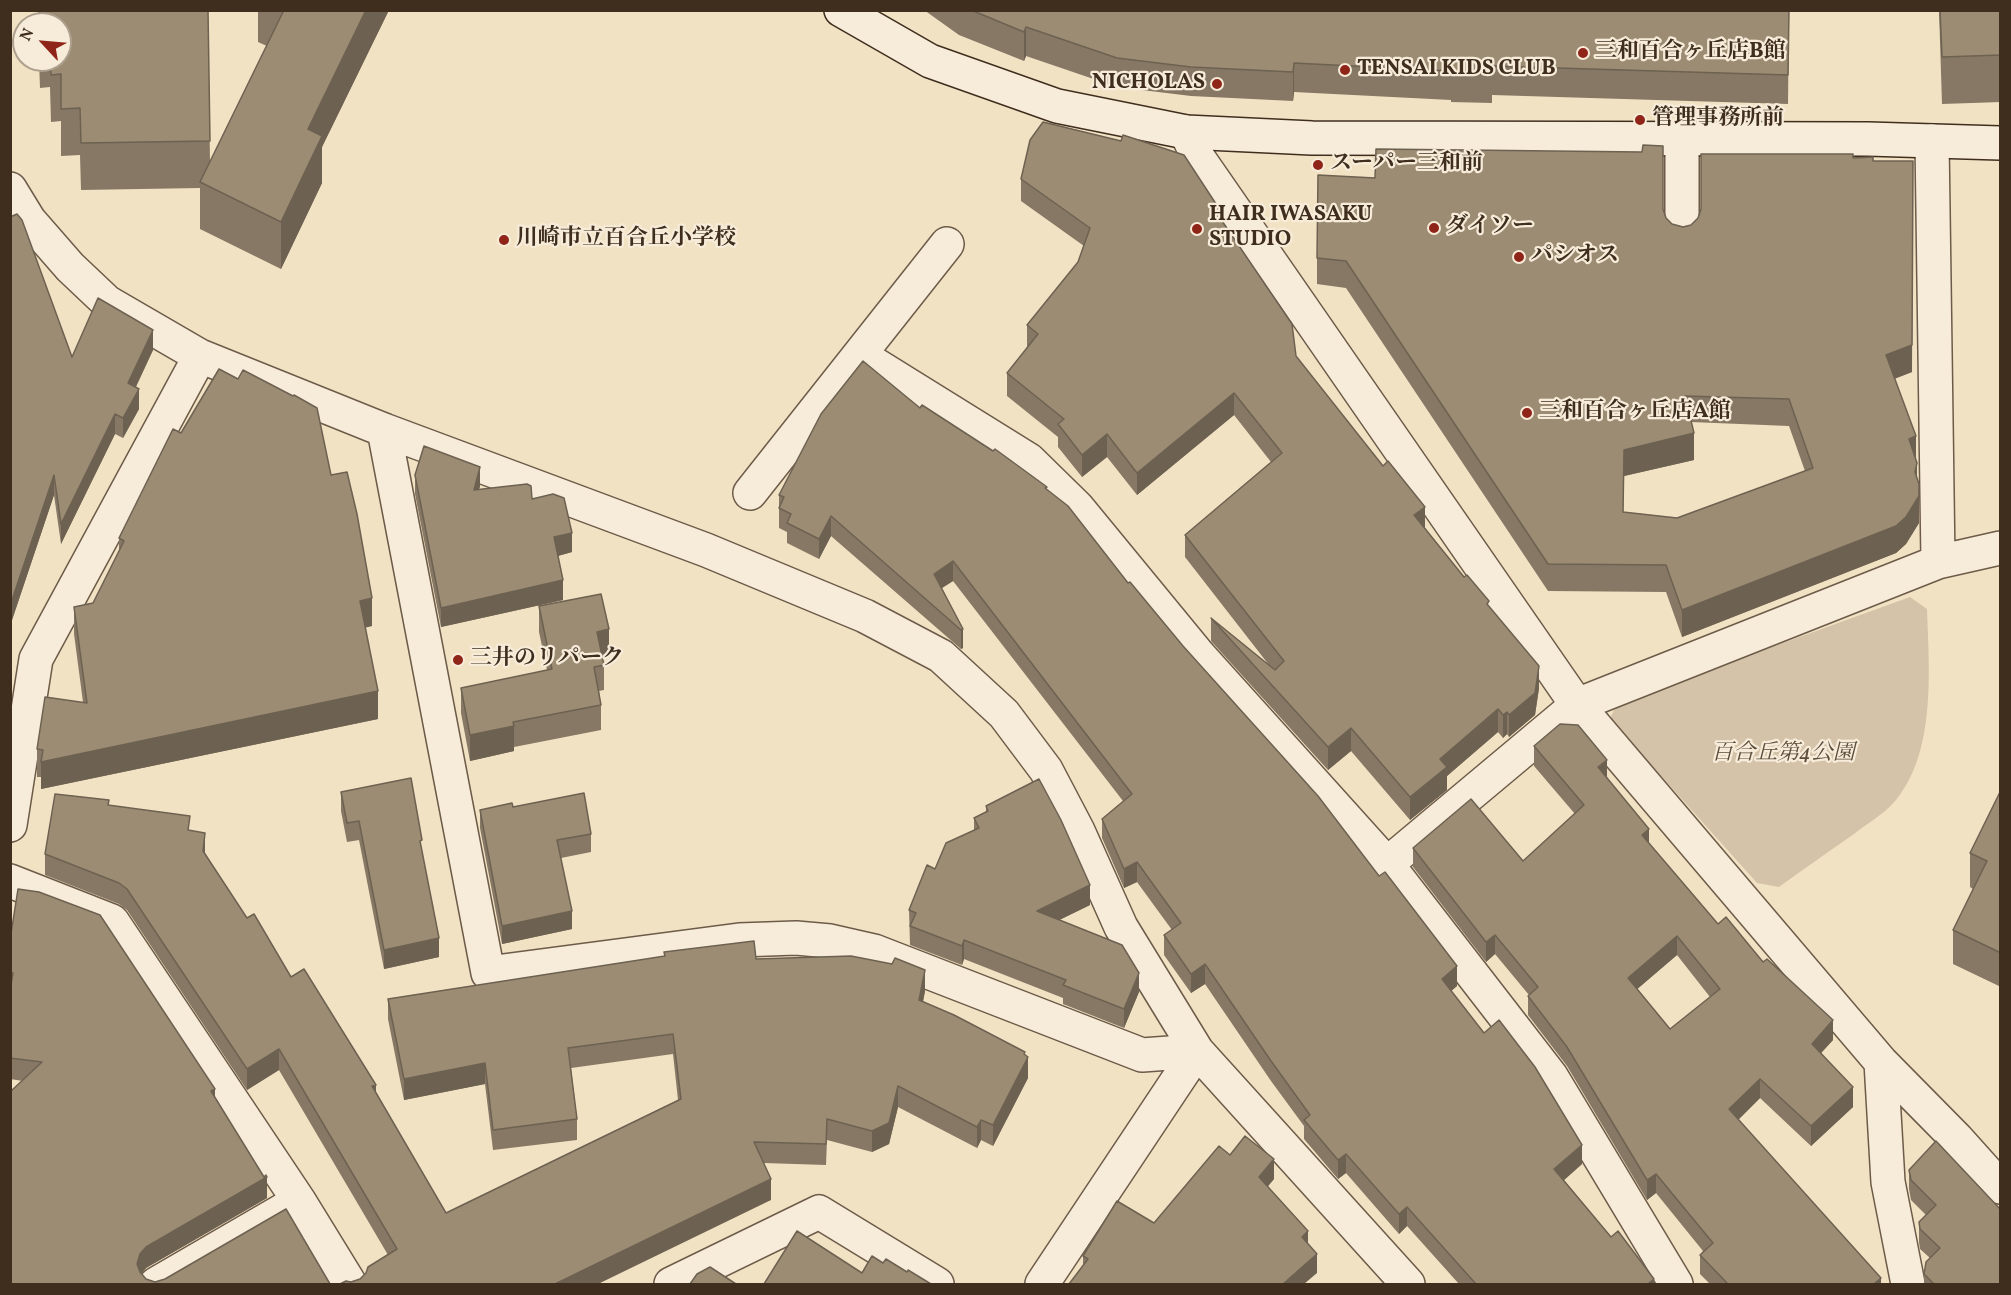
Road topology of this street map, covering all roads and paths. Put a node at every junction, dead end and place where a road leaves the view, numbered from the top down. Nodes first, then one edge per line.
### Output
1 (842, 10) edge
2 (1186, 132) junction
3 (1682, 140) junction
4 (1932, 141) junction
5 (2001, 143) edge
6 (10, 189) edge
7 (1682, 235) edge
8 (947, 244) dead end
9 (860, 355) junction
10 (200, 356) junction
11 (384, 430) junction
12 (750, 493) dead end
13 (2001, 548) edge
14 (1938, 562) junction
15 (1577, 705) junction
16 (10, 825) edge
17 (1387, 864) junction
18 (10, 881) edge
19 (1197, 1051) junction
20 (1881, 1062) junction
21 (2001, 1187) edge
22 (299, 1201) junction
23 (156, 1284) edge
24 (350, 1284) edge
25 (671, 1284) edge
26 (937, 1284) edge
27 (1042, 1284) edge
28 (1408, 1284) edge
29 (1676, 1284) edge
30 (1908, 1284) edge

1 - 2 street
2 - 3 street
2 - 15 street
3 - 4 street
3 - 7 street
4 - 5 street
4 - 14 street
6 - 10 street
8 - 9 street
9 - 12 street
9 - 17 street
10 - 11 street
10 - 16 street
11 - 19 street
11 - 19 street
13 - 14 street
14 - 15 street
15 - 17 street
15 - 20 street
17 - 29 street
18 - 22 street
19 - 27 street
19 - 28 street
20 - 21 street
20 - 30 street
22 - 23 street
22 - 24 street
25 - 26 street

